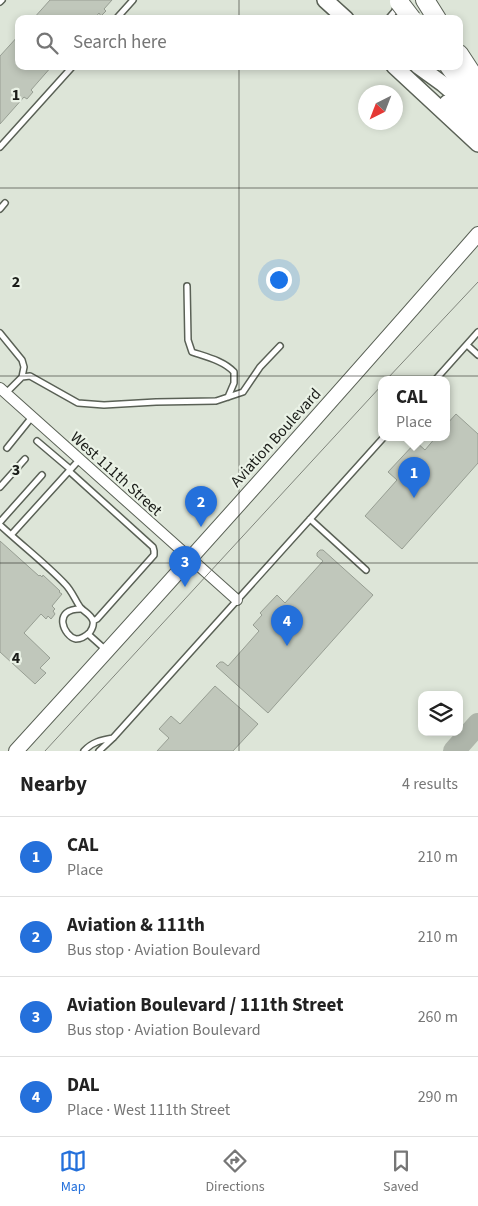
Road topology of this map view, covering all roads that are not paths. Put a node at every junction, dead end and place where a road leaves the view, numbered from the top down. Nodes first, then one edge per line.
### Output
1 (133, 0) edge
2 (325, 0) edge
3 (397, 0) edge
4 (405, 0) edge
5 (425, 0) edge
6 (120, 15) edge
7 (342, 15) edge
8 (392, 15) edge
9 (409, 15) edge
10 (434, 15) edge
11 (463, 60) edge
12 (69, 70) edge
13 (398, 70) edge
14 (403, 70) edge
15 (424, 70) edge
16 (452, 70) edge
17 (478, 83) edge
18 (478, 106) edge
19 (478, 114) edge
20 (478, 128) edge
21 (478, 144) edge
22 (0, 147) edge
23 (5, 203) dead end
24 (0, 209) edge
25 (478, 234) edge
26 (187, 286) dead end
27 (478, 332) edge
28 (0, 333) edge
29 (467, 345) junction
30 (280, 346) dead end
31 (478, 354) edge
32 (439, 376) edge
33 (22, 377) junction
34 (2, 389) edge
35 (228, 397) junction
36 (32, 417) junction
37 (37, 441) dead end
38 (380, 441) edge
39 (7, 448) dead end
40 (25, 459) dead end
41 (80, 459) junction
42 (70, 470) junction
43 (42, 475) dead end
44 (0, 487) edge
45 (310, 520) junction
46 (0, 523) edge
47 (11, 535) junction
48 (191, 558) junction
49 (366, 570) dead end
50 (237, 600) junction
51 (82, 609) junction
52 (93, 621) junction
53 (88, 634) junction
54 (107, 651) junction
55 (113, 738) junction
56 (106, 748) edge
57 (16, 751) edge
58 (84, 751) edge
59 (99, 751) edge

1 - 6 lane
2 - 7 main road
3 - 9 highway, bridge
4 - 8 lane
5 - 10 highway
11 - 17 highway
12 - 22 lane
13 - 21 main road
14 - 20 main road
15 - 19 main road
16 - 18 highway
23 - 24 lane
25 - 48 main road, Aviation Boulevard
26 - 35 lane
27 - 29 lane
28 - 33 lane
29 - 31 lane
29 - 32 lane
30 - 35 lane
33 - 34 lane
33 - 35 lane
34 - 36 street, West 111th Street
36 - 39 lane
36 - 41 street, West 111th Street
37 - 42 lane
38 - 45 lane
40 - 44 lane
41 - 42 lane
41 - 48 street, West 111th Street
42 - 47 lane
42 - 52 lane
43 - 46 lane
45 - 49 lane
45 - 50 lane
46 - 47 lane
47 - 51 lane
48 - 50 street, West 111th Street
48 - 54 main road, Aviation Boulevard
50 - 55 lane
51 - 52 lane
51 - 53 lane
52 - 53 lane
53 - 54 lane
54 - 57 main road, Aviation Boulevard
55 - 56 lane
55 - 58 lane
56 - 59 lane

